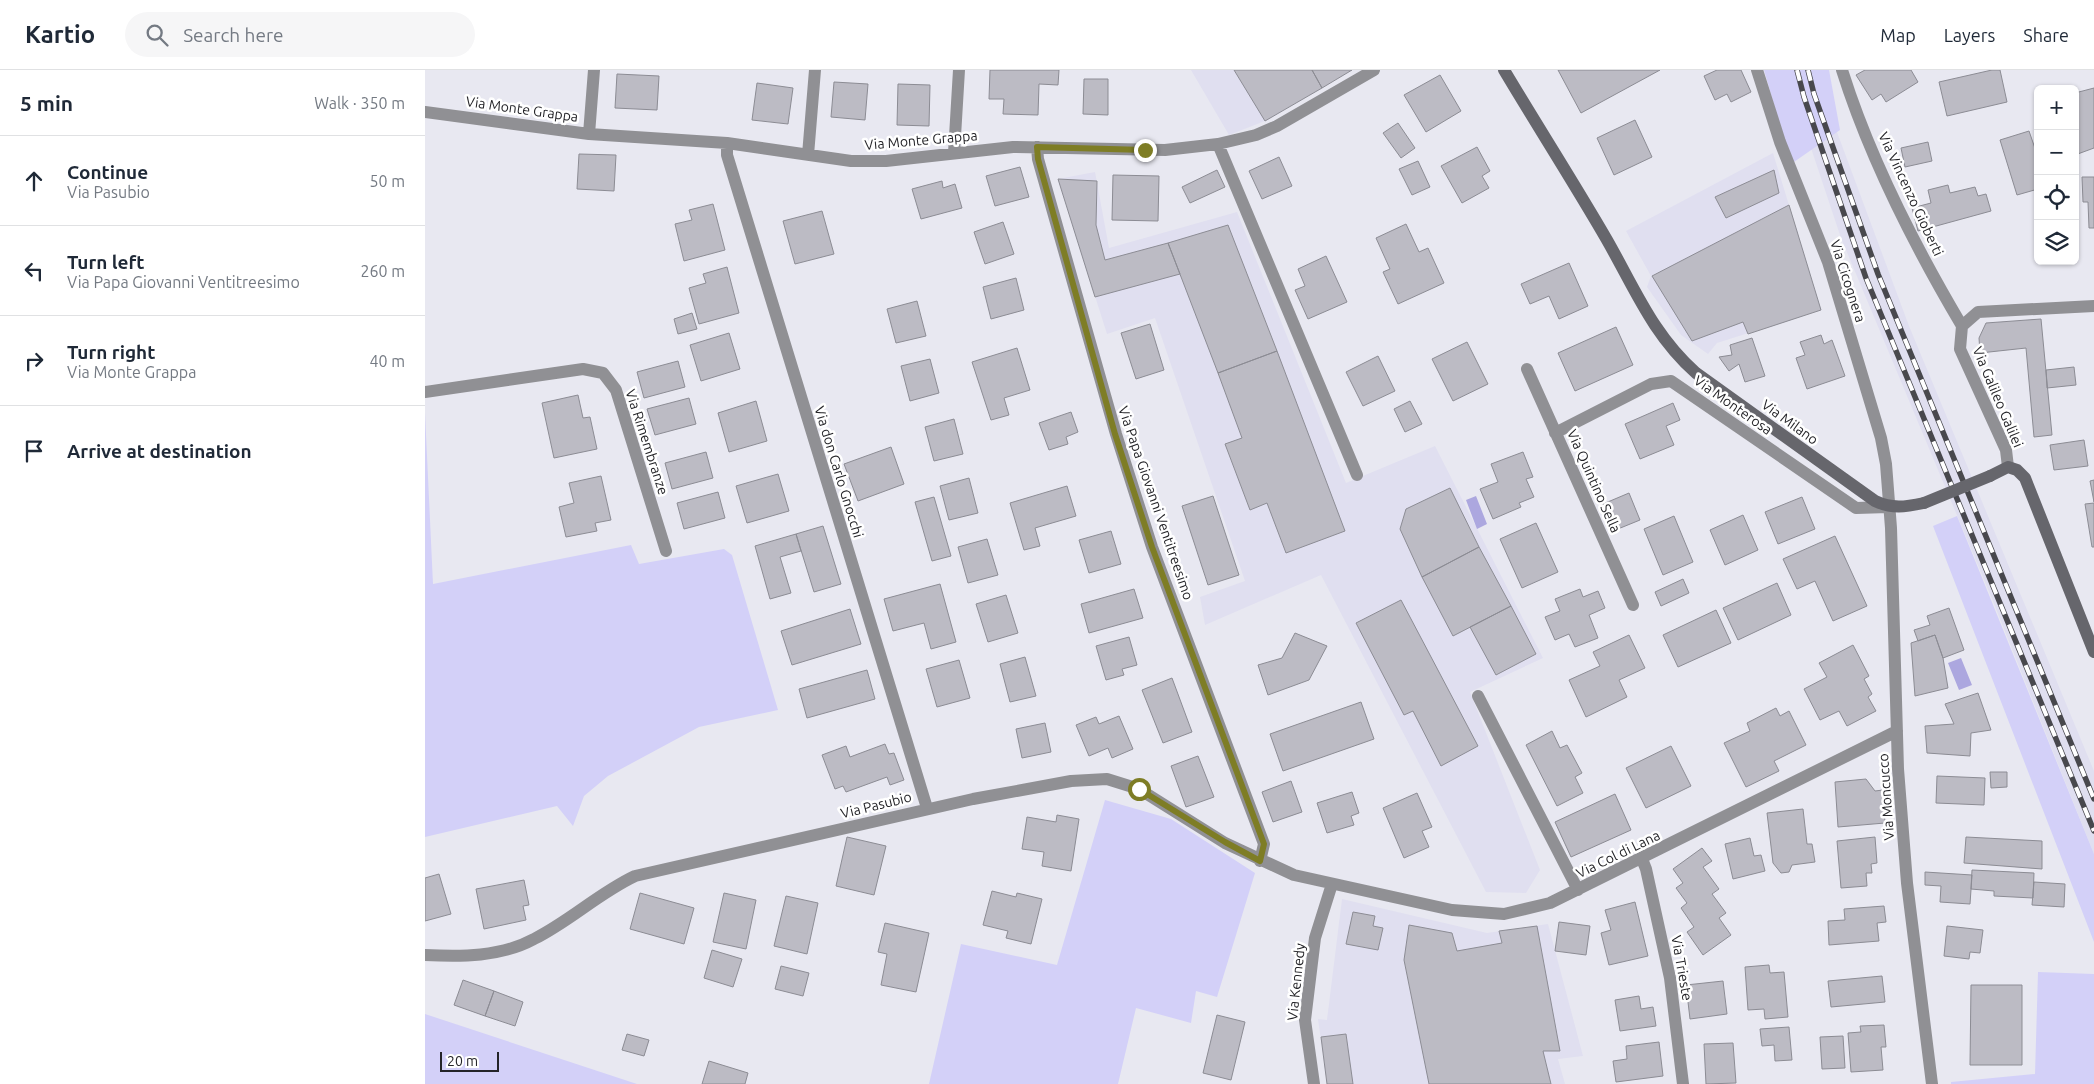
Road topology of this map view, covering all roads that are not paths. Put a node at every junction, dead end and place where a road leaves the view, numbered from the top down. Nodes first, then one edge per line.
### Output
1 (594, 70) edge
2 (815, 70) edge
3 (959, 70) edge
4 (1374, 70) edge
5 (1504, 70) edge
6 (1757, 70) edge
7 (1842, 70) edge
8 (425, 112) edge
9 (589, 134) junction
10 (727, 143) junction
11 (1218, 144) junction
12 (1037, 147) junction
13 (954, 153) junction
14 (808, 155) junction
15 (2094, 306) edge
16 (1962, 326) junction
17 (1527, 369) dead end
18 (425, 392) edge
19 (1555, 433) junction
20 (2009, 467) junction
21 (1357, 475) dead end
22 (1889, 507) junction
23 (666, 551) dead end
24 (1633, 606) dead end
25 (2090, 629) edge
26 (2094, 652) edge
27 (1478, 696) dead end
28 (1897, 731) junction
29 (927, 808) junction
30 (1641, 860) junction
31 (1260, 861) junction
32 (1332, 884) junction
33 (1578, 890) junction
34 (425, 955) edge
35 (1314, 1084) edge
36 (1683, 1084) edge
37 (1932, 1084) edge

1 - 9 street
2 - 14 street
3 - 13 street
4 - 11 street, Via Monte Grappa
5 - 22 street, Via Milano
6 - 22 street, Via Cicognera
7 - 16 street, Via Vincenzo Gioberti
8 - 9 street, Via Monte Grappa
9 - 10 street, Via Monte Grappa
10 - 14 street, Via Monte Grappa
10 - 29 street, Via don Carlo Gnocchi
11 - 12 street, Via Monte Grappa
11 - 21 street
12 - 13 street, Via Monte Grappa
12 - 31 street, Via Papa Giovanni Ventitreesimo
13 - 14 street, Via Monte Grappa
15 - 16 street
16 - 20 street, Via Galileo Galilei
17 - 19 street, Via Quintino Sella
18 - 23 street, Via Rimembranze
19 - 22 street, Via Monterosa
19 - 24 street, Via Quintino Sella
20 - 22 street, bridge
20 - 25 street
22 - 28 street, Via Moncucco
25 - 26 street
27 - 33 street
28 - 30 street, Via Col di Lana
28 - 37 street, Via Moncucco
29 - 31 street, Via Pasubio
29 - 34 street, Via Pasubio
30 - 33 street, Via Col di Lana
30 - 36 street, Via Trieste
31 - 32 street, Via Pasubio
32 - 33 street, Via Col di Lana
32 - 35 street, Via Kennedy

